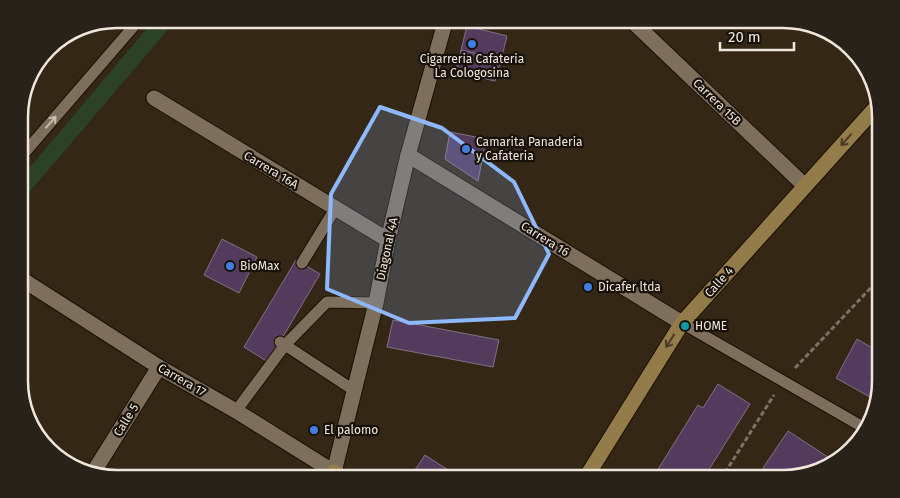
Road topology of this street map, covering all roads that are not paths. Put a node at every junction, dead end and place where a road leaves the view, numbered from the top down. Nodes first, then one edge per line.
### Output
1 (132, 28) edge
2 (443, 28) edge
3 (639, 28) edge
4 (154, 98) dead end
5 (872, 112) edge
6 (28, 149) edge
7 (408, 155) junction
8 (805, 186) junction
9 (335, 209) junction
10 (388, 240) junction
11 (302, 263) dead end
12 (28, 283) edge
13 (376, 303) junction
14 (682, 323) junction
15 (282, 344) junction
16 (159, 367) junction
17 (355, 391) junction
18 (236, 411) junction
19 (861, 426) edge
20 (96, 468) edge
21 (326, 470) edge
22 (338, 470) edge
23 (591, 470) edge

6 -> 1 lane
2 - 7 street, Diagonal 4A
3 - 8 street, Carrera 15B
4 - 9 street, Carrera 16A
5 -> 8 street, Calle 4
7 - 10 street, Diagonal 4A
7 - 14 street, Carrera 16
8 - 14 street, Calle 4
9 - 10 street, Carrera 16A
9 - 11 lane
10 - 13 street, Diagonal 4A
12 - 16 street, Carrera 17
13 - 15 lane
13 - 17 street, Diagonal 4A
14 - 19 lane
14 -> 23 street, Calle 4
15 - 17 lane
15 - 18 lane
16 - 18 street, Carrera 17
16 - 20 street, Calle 5
17 - 22 street, Diagonal 4A
18 - 21 street, Carrera 17

